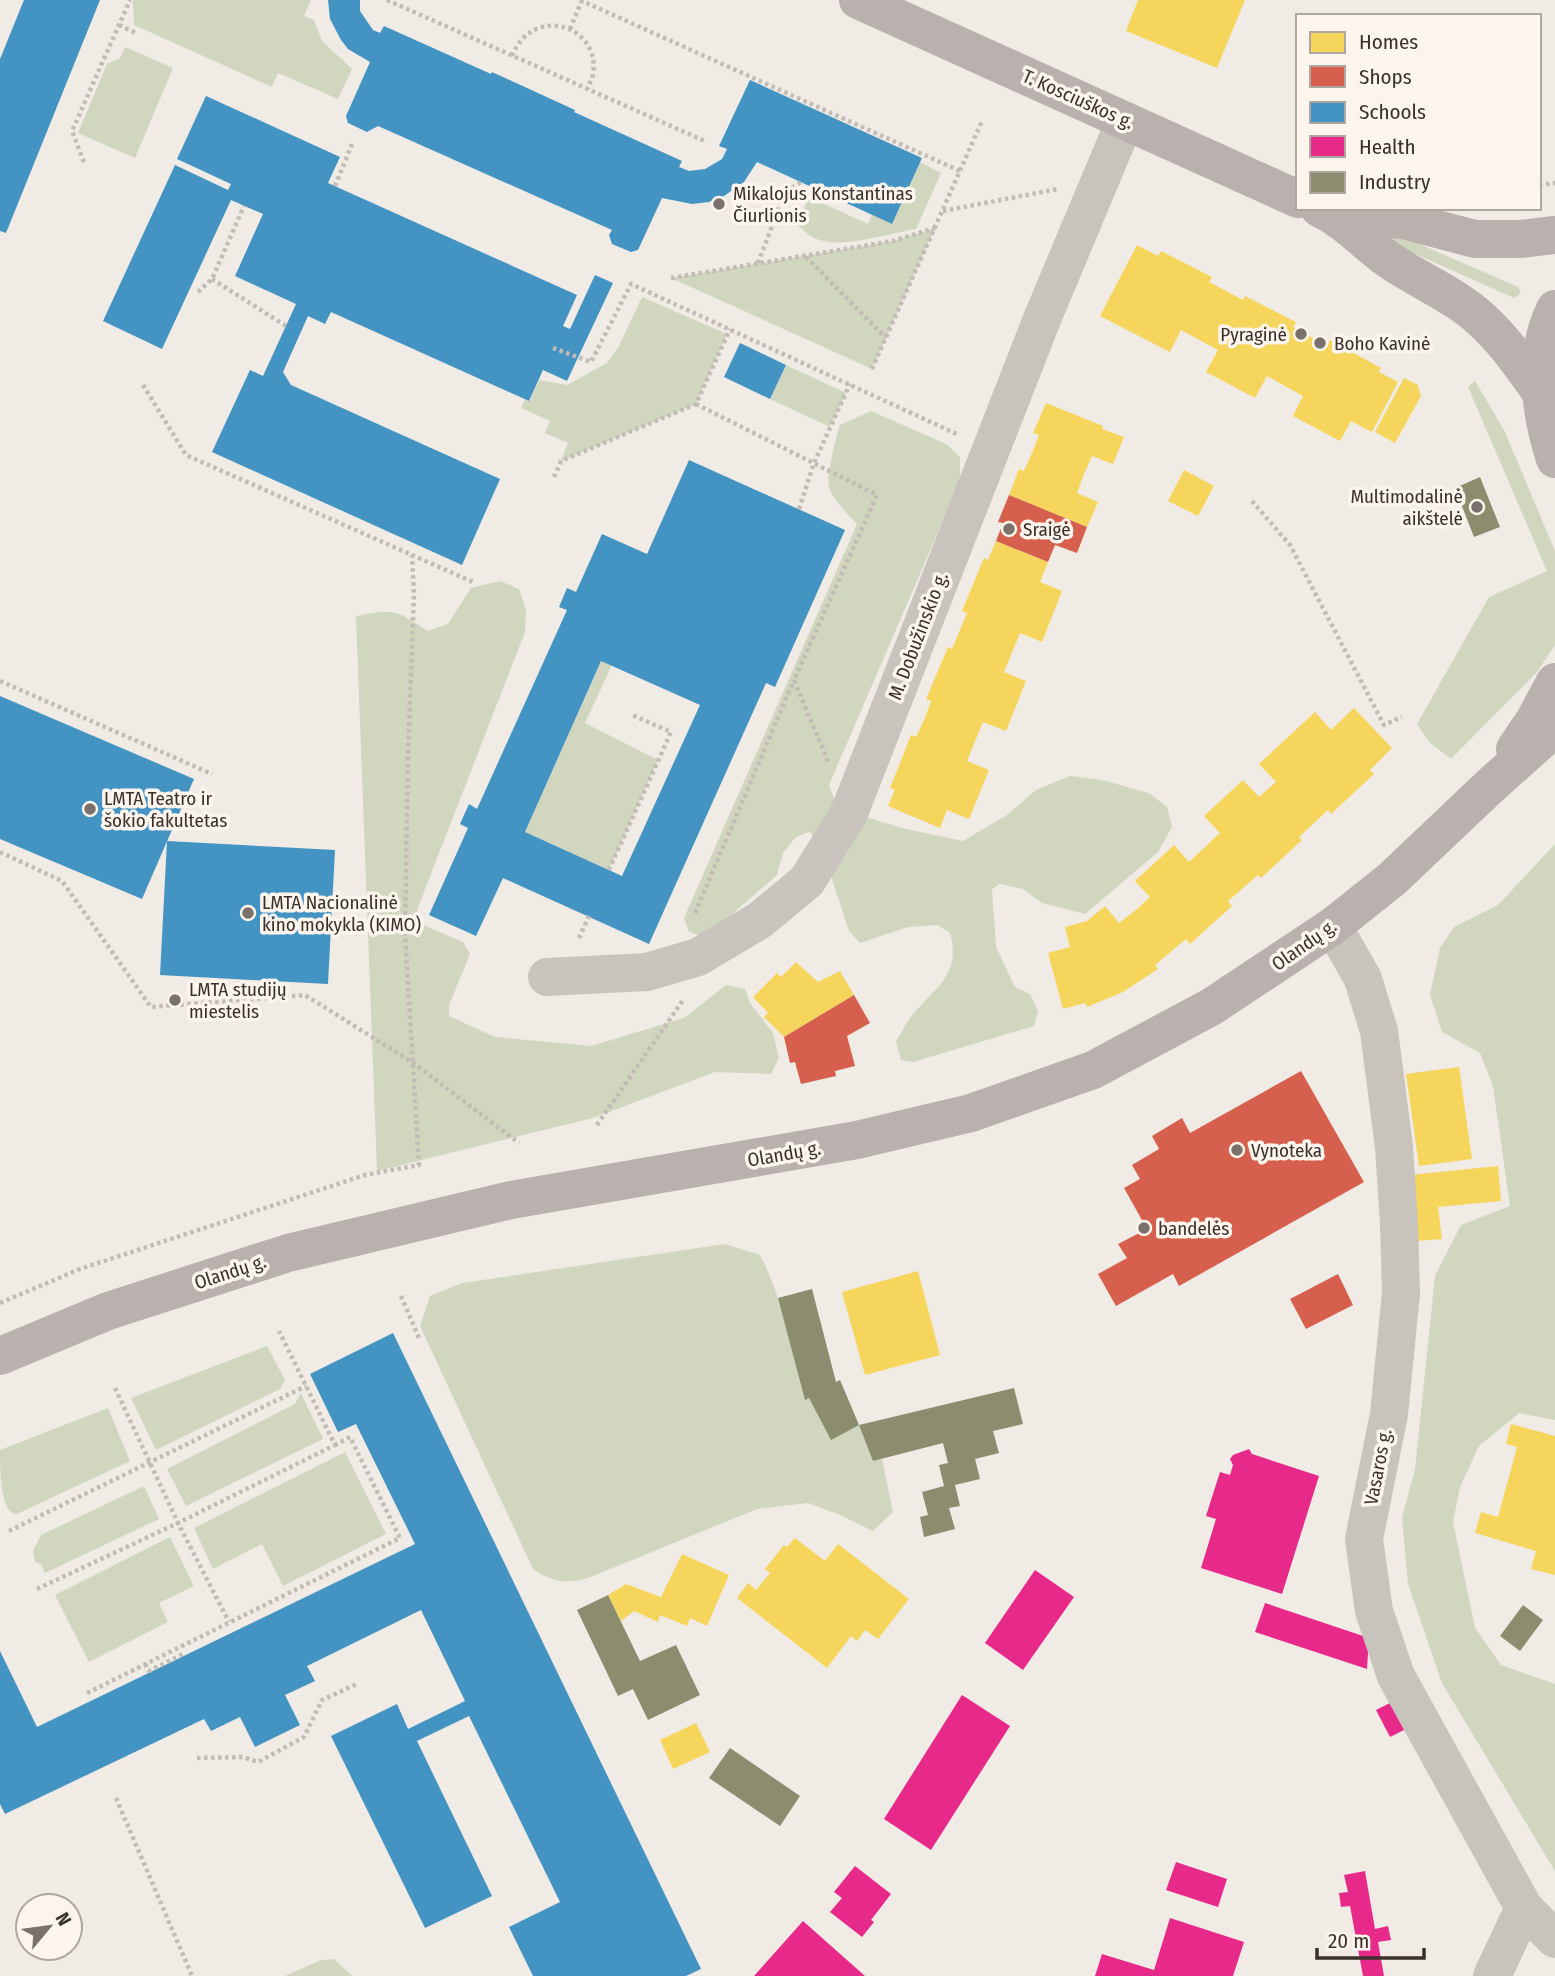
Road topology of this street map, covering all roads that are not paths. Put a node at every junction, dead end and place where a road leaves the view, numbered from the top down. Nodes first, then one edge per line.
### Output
1 (858, 0) edge
2 (1125, 121) junction
3 (1296, 198) edge
4 (1328, 213) edge
5 (1555, 235) edge
6 (1555, 309) edge
7 (1540, 391) junction
8 (1555, 459) edge
9 (1555, 682) edge
10 (1555, 728) edge
11 (1490, 786) junction
12 (1333, 926) junction
13 (548, 977) dead end
14 (0, 1356) edge
15 (1524, 1908) junction
16 (1555, 1940) edge
17 (1492, 1976) edge

1 - 2 main road, T. Kosciuškos g.
2 - 3 main road, T. Kosciuškos g.
2 - 13 street, M. Dobužinskio g.
4 - 5 main road
4 - 7 main road
6 - 7 main road
7 - 8 main road
9 - 11 main road, Olandų g.
10 - 11 main road, Olandų g.
11 - 12 main road, Olandų g.
12 - 14 main road, Olandų g.
12 - 15 street, Vasaros g.
15 - 16 street, Vasaros g.
15 - 17 street

